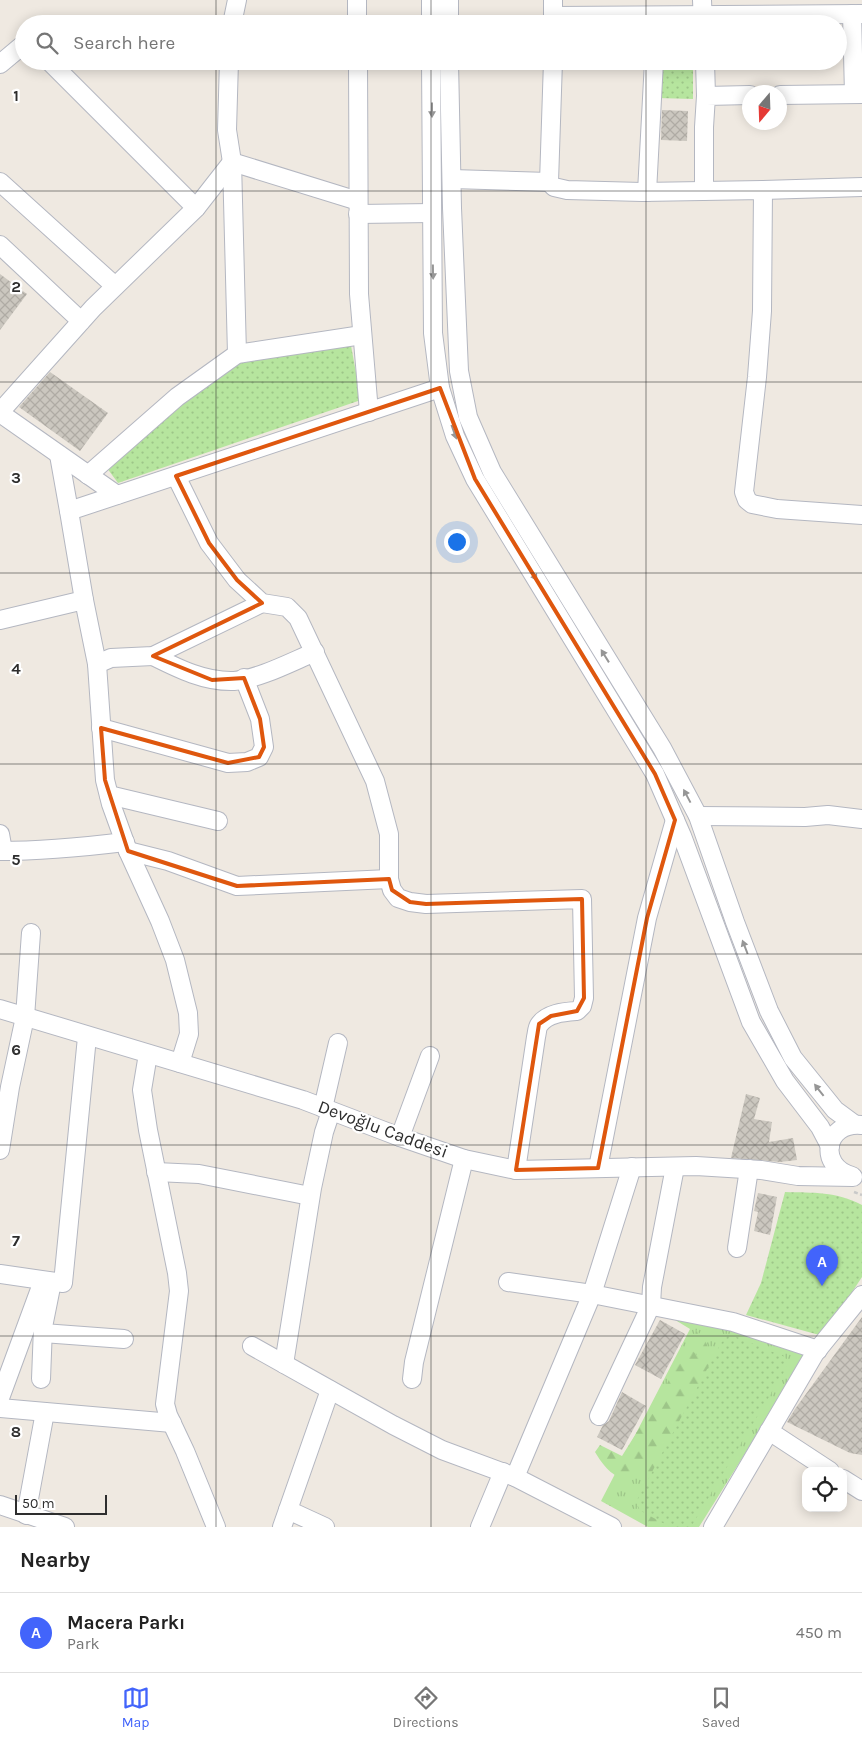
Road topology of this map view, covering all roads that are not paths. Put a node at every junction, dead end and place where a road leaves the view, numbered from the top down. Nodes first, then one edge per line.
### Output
1 (237, 0) edge
2 (357, 0) edge
3 (431, 0) edge
4 (449, 0) edge
5 (752, 7) edge
6 (553, 13) edge
7 (702, 13) edge
8 (857, 14) edge
9 (234, 15) edge
10 (357, 15) edge
11 (431, 15) edge
12 (448, 15) edge
13 (582, 15) edge
14 (689, 15) edge
15 (15, 52) edge
16 (0, 64) edge
17 (58, 70) edge
18 (228, 70) edge
19 (358, 70) edge
20 (432, 70) edge
21 (449, 70) edge
22 (553, 70) edge
23 (654, 70) edge
24 (705, 70) edge
25 (858, 94) edge
26 (742, 95) edge
27 (787, 95) edge
28 (706, 96) junction
29 (232, 162) junction
30 (452, 179) junction
31 (0, 182) edge
32 (549, 182) junction
33 (862, 187) edge
34 (763, 190) junction
35 (704, 191) junction
36 (647, 192) junction
37 (196, 208) junction
38 (358, 208) junction
39 (432, 213) junction
40 (0, 245) edge
41 (115, 286) junction
42 (81, 321) junction
43 (362, 335) junction
44 (237, 354) junction
45 (440, 388) junction
46 (0, 412) edge
47 (369, 412) junction
48 (60, 455) junction
49 (88, 475) junction
50 (176, 476) junction
51 (117, 495) junction
52 (69, 510) junction
53 (862, 515) edge
54 (84, 600) junction
55 (262, 603) junction
56 (0, 620) edge
57 (314, 652) junction
58 (153, 656) junction
59 (96, 664) junction
60 (244, 678) junction
61 (101, 728) junction
62 (109, 795) junction
63 (698, 816) junction
64 (862, 819) edge
65 (675, 820) junction
66 (218, 821) dead end
67 (1, 846) edge
68 (126, 846) junction
69 (389, 879) junction
70 (31, 933) dead end
71 (0, 1010) edge
72 (25, 1017) junction
73 (88, 1037) junction
74 (338, 1043) dead end
75 (148, 1054) junction
76 (430, 1056) dead end
77 (180, 1063) junction
78 (327, 1110) junction
79 (858, 1125) edge
80 (400, 1137) junction
81 (0, 1150) edge
82 (830, 1150) junction
83 (464, 1159) junction
84 (632, 1167) junction
85 (674, 1167) junction
86 (598, 1168) junction
87 (749, 1169) junction
88 (516, 1170) junction
89 (156, 1172) junction
90 (778, 1172) junction
91 (860, 1176) edge
92 (310, 1196) junction
93 (737, 1248) dead end
94 (0, 1274) edge
95 (48, 1281) junction
96 (508, 1282) dead end
97 (592, 1294) junction
98 (862, 1295) edge
99 (651, 1305) junction
100 (43, 1334) junction
101 (124, 1339) dead end
102 (252, 1346) dead end
103 (818, 1350) junction
104 (284, 1364) junction
105 (41, 1379) dead end
106 (412, 1379) dead end
107 (330, 1390) junction
108 (0, 1398) edge
109 (0, 1408) edge
110 (45, 1412) junction
111 (599, 1416) dead end
112 (172, 1423) junction
113 (769, 1431) junction
114 (824, 1467) edge
115 (509, 1475) junction
116 (847, 1482) edge
117 (862, 1491) edge
118 (288, 1510) junction
119 (13, 1515) edge
120 (65, 1527) edge
121 (216, 1527) edge
122 (282, 1527) edge
123 (325, 1527) edge
124 (480, 1527) edge
125 (612, 1527) edge
126 (713, 1527) edge

1 - 9 street
2 - 10 street
3 - 11 street
4 - 12 street
5 - 7 street
5 - 8 street
6 - 13 street
7 - 14 street
8 - 25 street
15 - 16 street
17 - 37 street
18 - 29 street
19 - 38 street
20 -> 39 street
21 - 30 street
22 - 32 street
23 - 36 street
24 - 28 street
25 - 27 street
26 - 28 street
28 - 35 street
29 - 37 street
29 - 38 street
29 - 44 street
30 - 32 street
63 -> 30 street
31 - 41 street
32 - 36 street
33 - 34 street
34 - 35 street
34 - 53 street
35 - 36 street
37 - 41 street
38 - 39 street
38 - 43 street
39 -> 45 street
40 - 42 street
41 - 42 street
42 - 46 street
43 - 44 street
43 - 47 street
44 - 49 street
45 - 47 street
45 -> 65 street
46 - 48 street
47 - 50 street
48 - 49 street
48 - 52 street
49 - 51 street
50 - 51 street
50 - 55 street
51 - 52 street
52 - 54 street
54 - 56 street
54 - 59 street
55 - 57 street
55 - 58 street
57 - 60 street
57 - 69 street
58 - 59 street
58 - 60 street
59 - 61 street
60 - 61 street
61 - 62 street
62 - 66 street
62 - 68 street
63 - 64 street
79 -> 63 street
65 - 82 street
65 - 86 street
67 - 68 street
68 - 69 street
68 - 77 street
69 - 88 street
70 - 72 street
71 - 72 street, Devoğlu Caddesi
72 - 73 street, Devoğlu Caddesi
72 - 81 street
73 - 75 street, Devoğlu Caddesi
73 - 95 street
74 - 78 street
75 - 77 street, Devoğlu Caddesi
75 - 89 street
76 - 80 street
77 - 78 street, Devoğlu Caddesi
78 - 80 street, Devoğlu Caddesi
78 - 92 street
79 - 82 street
80 - 83 street, Devoğlu Caddesi
82 - 90 street
82 - 91 street
83 - 88 street, Devoğlu Caddesi
83 - 106 street
84 - 85 street, Devoğlu Caddesi
84 - 86 street, Devoğlu Caddesi
84 - 97 street
85 - 87 street, Devoğlu Caddesi
85 - 99 street
86 - 88 street, Devoğlu Caddesi
87 - 90 street, Devoğlu Caddesi
87 - 93 street
89 - 92 street
89 - 112 street
90 - 91 street, Devoğlu Caddesi
92 - 104 street
94 - 95 street
95 - 100 street
95 - 108 street
96 - 97 street
97 - 99 street
97 - 115 street
98 - 103 street
99 - 103 street
99 - 111 street
100 - 101 street
100 - 105 street
102 - 104 street
103 - 113 street
104 - 107 street
107 - 115 street
107 - 118 street
109 - 110 street
110 - 112 street
110 - 119 street
112 - 121 street
113 - 114 street
113 - 126 street
115 - 124 street
115 - 125 street
116 - 117 street
118 - 122 street
118 - 123 street
119 - 120 street

